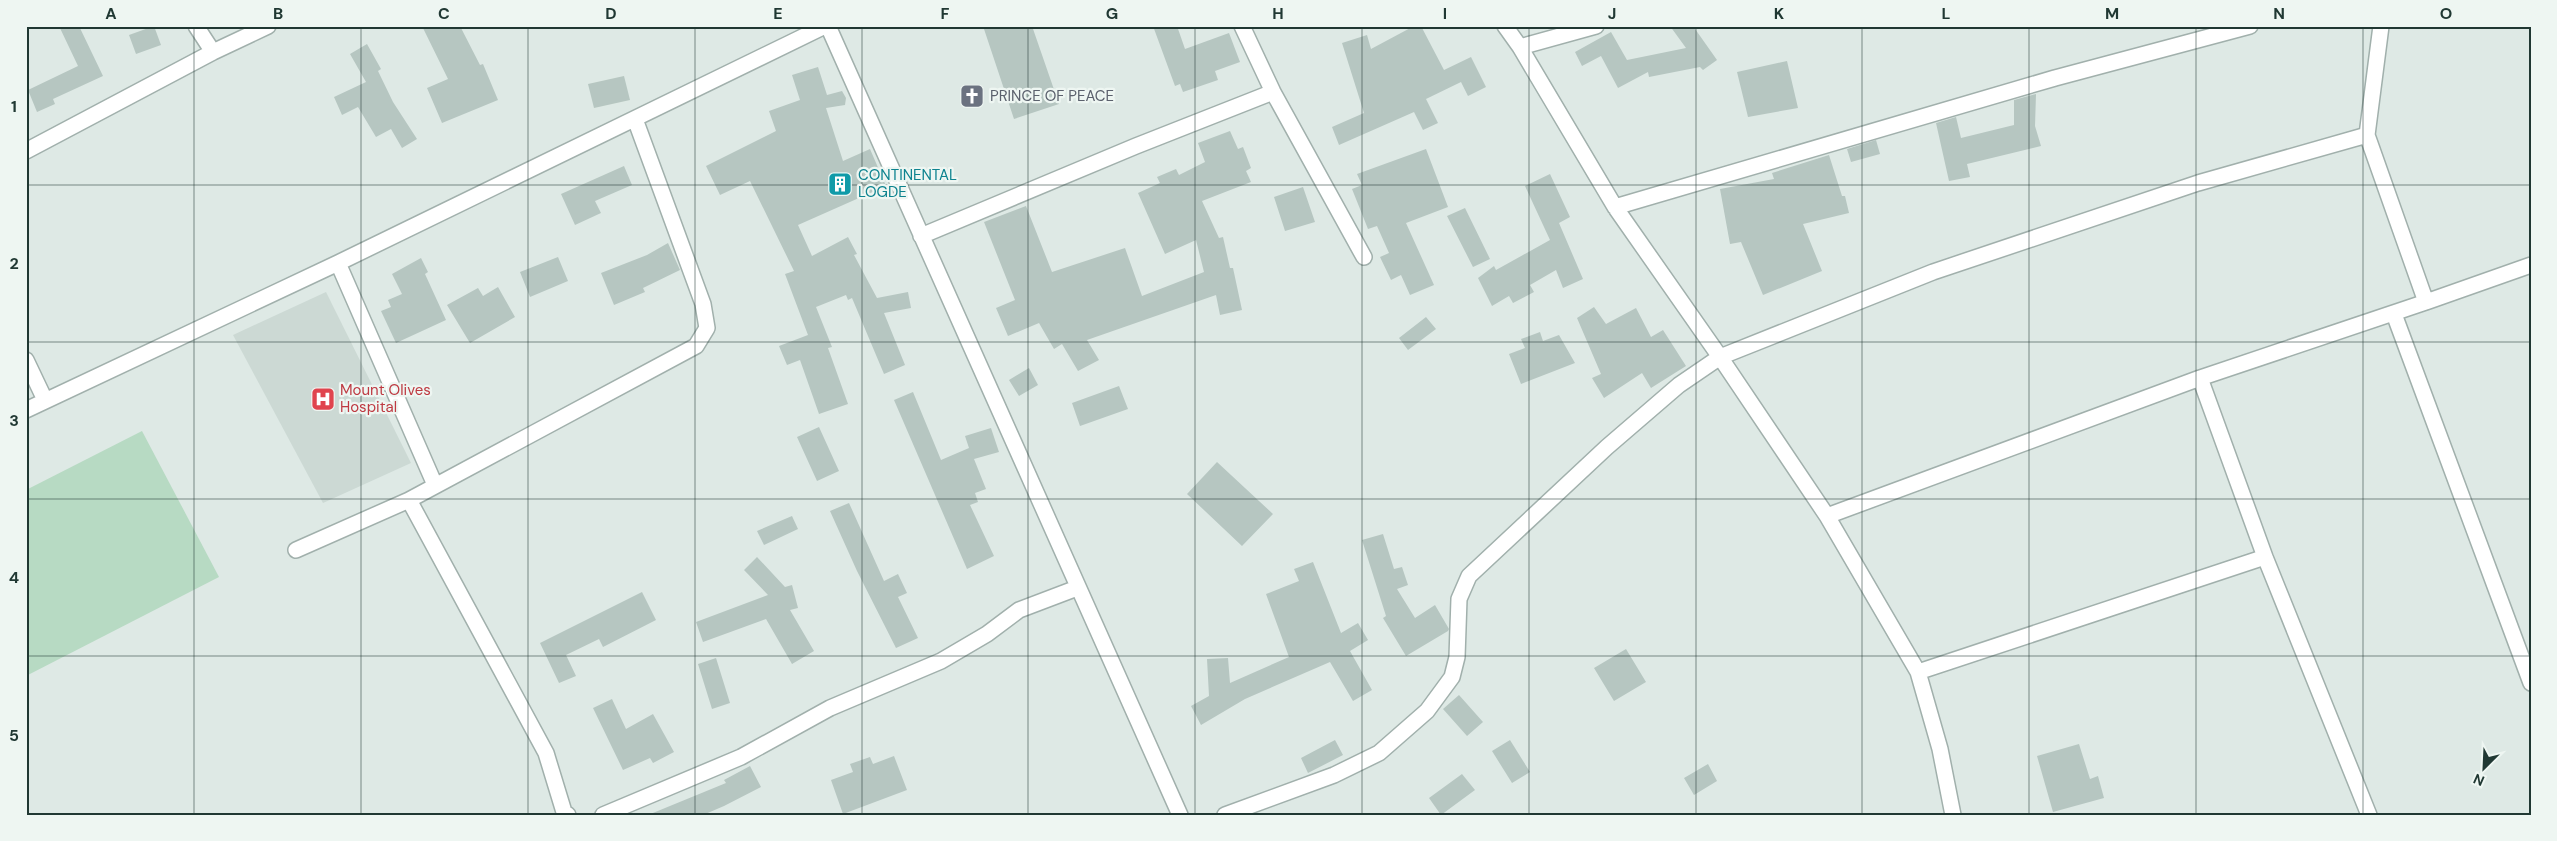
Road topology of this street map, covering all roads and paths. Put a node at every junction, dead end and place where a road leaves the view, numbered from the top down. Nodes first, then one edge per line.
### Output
1 (196, 26) edge
2 (268, 26) edge
3 (827, 26) edge
4 (1242, 26) edge
5 (1505, 26) edge
6 (1596, 26) edge
7 (2250, 26) edge
8 (2381, 26) edge
9 (1520, 47) junction
10 (213, 52) junction
11 (1273, 92) junction
12 (635, 119) junction
13 (2367, 135) junction
14 (26, 151) edge
15 (1615, 207) junction
16 (921, 236) junction
17 (1364, 257) dead end
18 (338, 263) junction
19 (2531, 265) edge
20 (2426, 302) junction
21 (2394, 314) junction
22 (1720, 357) junction
23 (26, 360) edge
24 (2200, 378) junction
25 (45, 400) junction
26 (26, 410) edge
27 (435, 485) junction
28 (409, 500) junction
29 (1827, 516) junction
30 (296, 550) dead end
31 (2265, 557) junction
32 (1077, 588) junction
33 (1918, 672) junction
34 (2531, 683) edge
35 (568, 815) edge
36 (603, 815) edge
37 (1180, 815) edge
38 (1225, 815) edge
39 (1953, 815) edge
40 (2368, 815) edge

1 - 10 street
2 - 10 street
3 - 12 street
3 - 16 street
4 - 11 street
5 - 9 street
6 - 9 street
7 - 15 street
8 - 13 street
9 - 15 street
10 - 14 street
11 - 16 street
11 - 17 street
12 - 18 street
12 - 27 street
13 - 20 street
13 - 22 street
15 - 22 street
16 - 32 street
18 - 25 street
18 - 27 street
19 - 20 street
20 - 21 street
21 - 24 street
21 - 34 street
22 - 29 street
22 - 38 street
23 - 25 street
24 - 29 street
24 - 31 street
25 - 26 street
27 - 28 street
28 - 30 street
28 - 35 street
29 - 33 street
31 - 33 street
31 - 40 street
32 - 36 street
32 - 37 street
33 - 39 street

